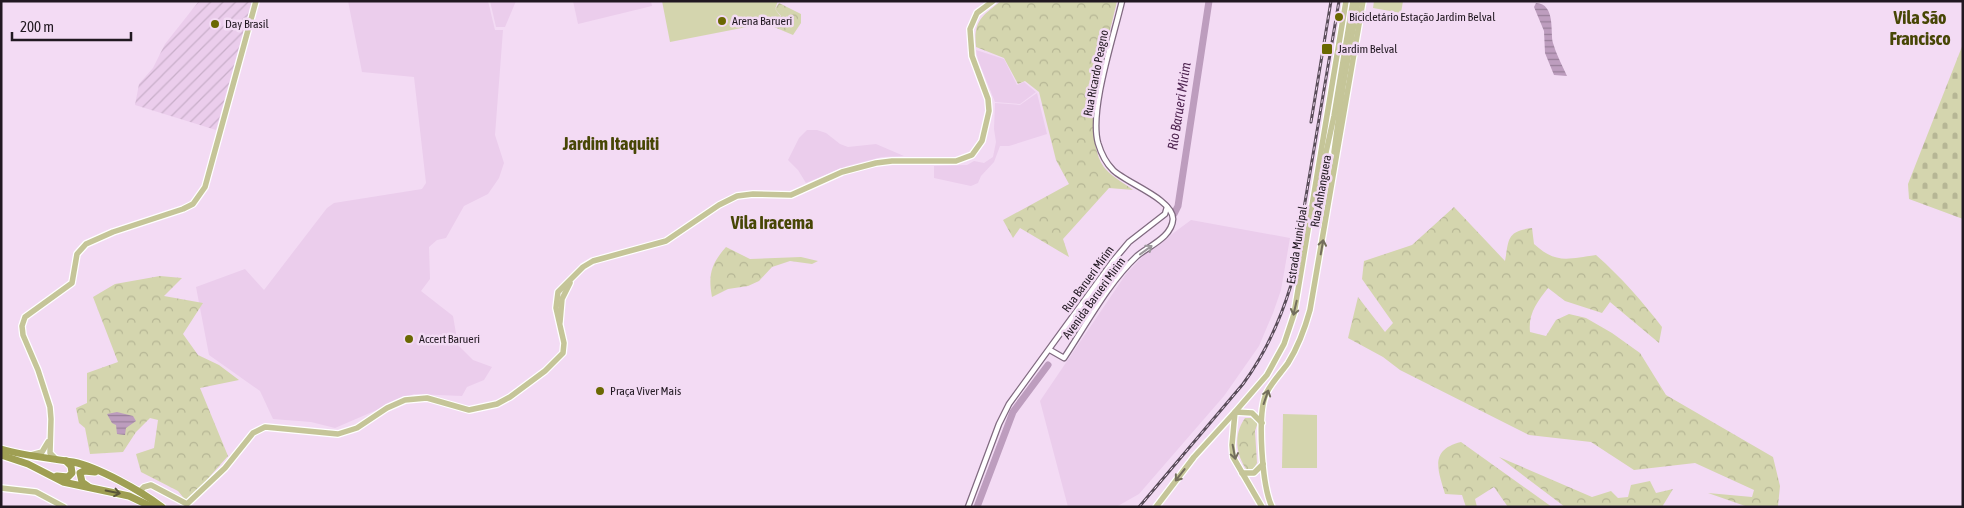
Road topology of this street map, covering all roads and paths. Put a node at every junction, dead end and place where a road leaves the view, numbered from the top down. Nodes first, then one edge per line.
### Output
1 (256, 1) edge
2 (993, 1) edge
3 (1122, 1) edge
4 (1346, 1) edge
5 (1352, 1) edge
6 (1358, 1) edge
7 (1363, 1) edge
8 (1334, 164) junction
9 (1315, 191) junction
10 (1167, 206) junction
11 (1050, 350) junction
12 (1236, 412) junction
13 (1262, 423) junction
14 (50, 437) junction
15 (1, 449) edge
16 (1, 455) edge
17 (26, 456) junction
18 (56, 459) junction
19 (66, 461) junction
20 (1263, 462) junction
21 (1242, 473) junction
22 (52, 475) junction
23 (107, 476) junction
24 (1, 488) edge
25 (92, 489) junction
26 (139, 492) junction
27 (64, 507) edge
28 (152, 507) edge
29 (162, 507) edge
30 (968, 507) edge
31 (1156, 507) edge
32 (1262, 507) edge
33 (1272, 507) edge

1 - 14 main road
2 - 26 main road
3 - 10 street, Rua Ricardo Peagno
4 - 9 main road, Estrada Municipal
5 - 9 main road
6 - 8 main road
7 - 8 main road, Rua Anhanguera
13 -> 8 main road, Rua Anhanguera
9 -> 12 main road, Estrada Municipal
10 - 11 street, Rua Barueri Mirim
11 -> 10 street, Avenida Barueri Mirim
11 - 30 street
12 - 13 main road
12 -> 21 main road
12 -> 31 main road, Estrada Municipal
13 - 20 main road, Rua Anhanguera
14 - 17 main road
14 - 18 main road
15 - 17 highway
16 - 22 highway
17 - 18 highway
18 - 19 highway
19 - 22 highway
19 - 23 highway
20 - 21 main road
20 - 33 main road, Rua Anhanguera
21 - 32 main road
22 - 25 highway
23 - 25 highway
23 - 26 highway
24 - 27 main road
25 -> 28 highway
26 - 29 highway

